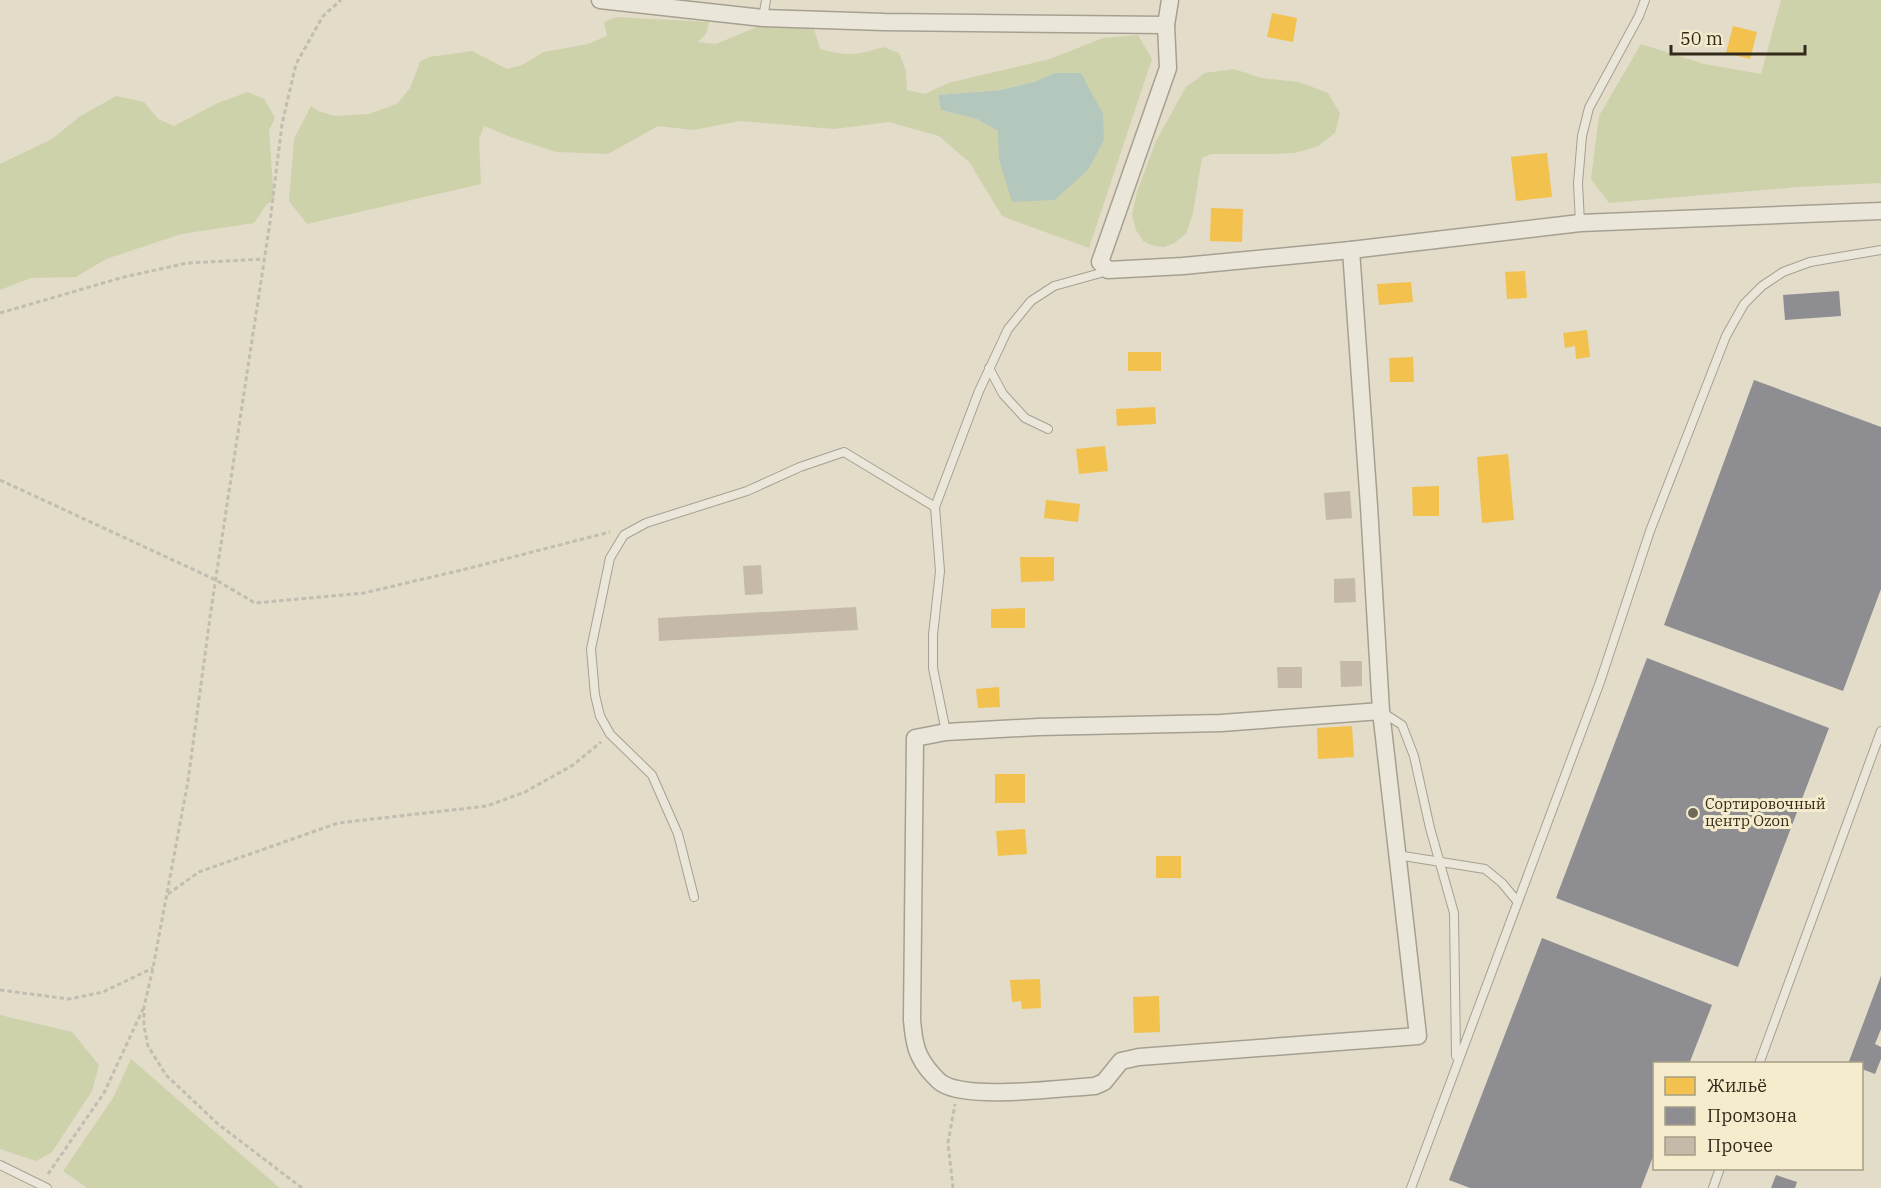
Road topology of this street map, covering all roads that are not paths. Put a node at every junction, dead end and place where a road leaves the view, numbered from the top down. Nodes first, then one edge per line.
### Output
1 (600, 0) edge
2 (766, 0) edge
3 (1170, 0) edge
4 (1645, 0) edge
5 (763, 18) junction
6 (1166, 25) junction
7 (1881, 211) edge
8 (1580, 223) junction
9 (1351, 250) junction
10 (1881, 250) edge
11 (1108, 270) junction
12 (989, 368) junction
13 (1048, 429) dead end
14 (935, 507) junction
15 (1381, 711) junction
16 (1881, 731) edge
17 (946, 732) junction
18 (1397, 855) junction
19 (1440, 861) junction
20 (694, 897) dead end
21 (1517, 901) junction
22 (1760, 1062) edge
23 (1455, 1068) junction
24 (0, 1165) edge
25 (1719, 1170) edge
26 (44, 1187) edge
27 (1411, 1188) edge
28 (1713, 1188) edge

1 - 5 street
2 - 5 lane
3 - 6 street
4 - 8 lane
5 - 6 street
6 - 11 street
7 - 8 street
8 - 9 street
9 - 11 street
9 - 15 street
10 - 21 lane
11 - 12 lane
12 - 13 lane
12 - 14 lane
14 - 17 lane
14 - 20 lane
15 - 17 street
15 - 18 street
15 - 19 lane
16 - 22 lane
17 - 18 street
18 - 19 lane
19 - 21 lane
19 - 23 lane
21 - 23 lane
23 - 27 lane
24 - 26 lane
25 - 28 lane

